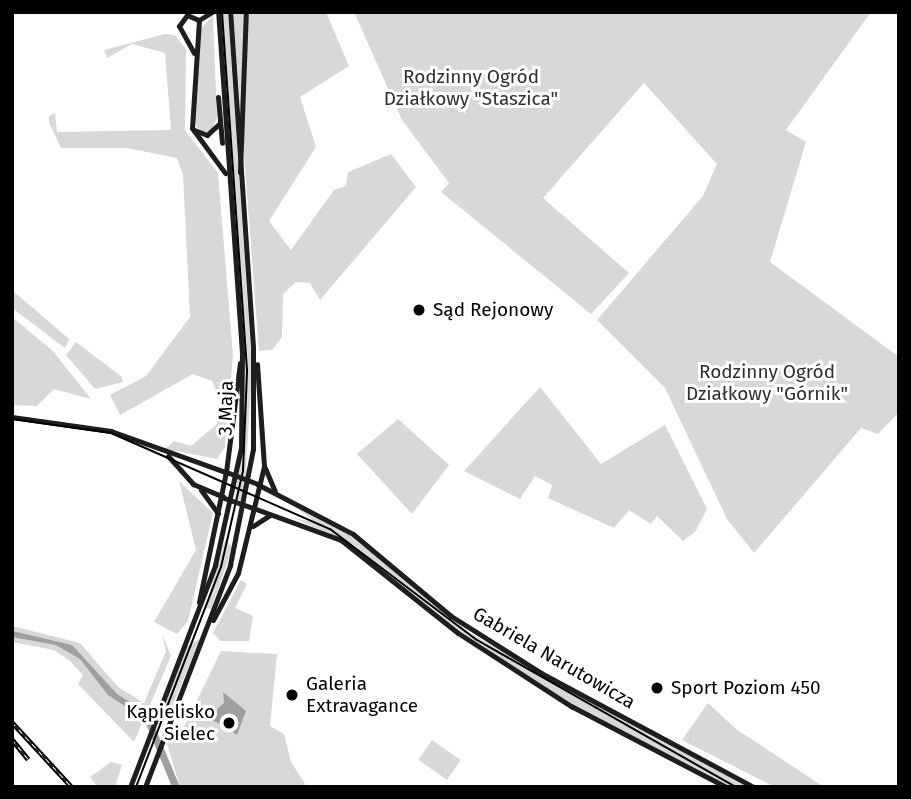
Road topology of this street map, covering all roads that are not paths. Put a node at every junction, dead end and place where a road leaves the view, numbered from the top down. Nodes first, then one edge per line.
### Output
1 (218, 12) edge
2 (230, 12) edge
3 (246, 12) edge
4 (210, 13) edge
5 (199, 20) junction
6 (196, 33) junction
7 (187, 35) junction
8 (195, 56) junction
9 (220, 87) junction
10 (219, 124) junction
11 (192, 128) junction
12 (226, 154) junction
13 (227, 180) junction
14 (239, 185) junction
15 (253, 346) junction
16 (242, 354) junction
17 (12, 417) edge
18 (229, 453) junction
19 (166, 454) junction
20 (264, 466) junction
21 (213, 467) junction
22 (228, 473) junction
23 (259, 485) junction
24 (198, 488) junction
25 (280, 495) junction
26 (223, 498) junction
27 (254, 509) junction
28 (218, 514) junction
29 (273, 514) junction
30 (251, 528) junction
31 (196, 618) junction
32 (210, 622) junction
33 (207, 629) junction
34 (130, 787) edge
35 (145, 787) edge
36 (726, 787) edge
37 (754, 787) edge

1 - 9 main road, 3 Maja
2 - 14 main road, 3 Maja
3 - 14 main road
4 - 5 main road
5 - 6 main road
5 - 7 main road
6 - 7 main road
6 - 8 main road
7 - 8 main road
8 - 11 main road
9 - 10 main road
9 - 12 main road, 3 Maja
10 - 11 main road
10 - 12 main road
11 - 13 main road
12 - 13 main road, 3 Maja
13 - 16 main road, 3 Maja
14 - 15 main road, 3 Maja
15 - 20 main road
15 - 32 main road, 3 Maja
16 - 18 main road
16 - 31 main road, 3 Maja
17 - 19 main road, Gabriela Narutowicza
18 - 21 main road
18 - 22 main road
19 - 21 main road, Gabriela Narutowicza
19 - 24 main road
20 - 23 main road
20 - 25 main road
21 - 22 main road, Gabriela Narutowicza
22 - 23 main road, Gabriela Narutowicza, bridge
22 - 26 main road
23 - 25 main road, Gabriela Narutowicza
23 - 27 main road
24 - 26 main road, Gabriela Narutowicza
24 - 28 main road
25 - 37 main road, Gabriela Narutowicza
26 - 27 main road, Gabriela Narutowicza, bridge
26 - 28 main road
27 - 29 main road, Gabriela Narutowicza
27 - 30 main road
28 - 31 main road
29 - 30 main road
29 - 36 main road, Gabriela Narutowicza
30 - 33 main road
31 - 32 main road
31 - 34 main road, 3 Maja
32 - 33 main road, 3 Maja
33 - 35 main road, 3 Maja

